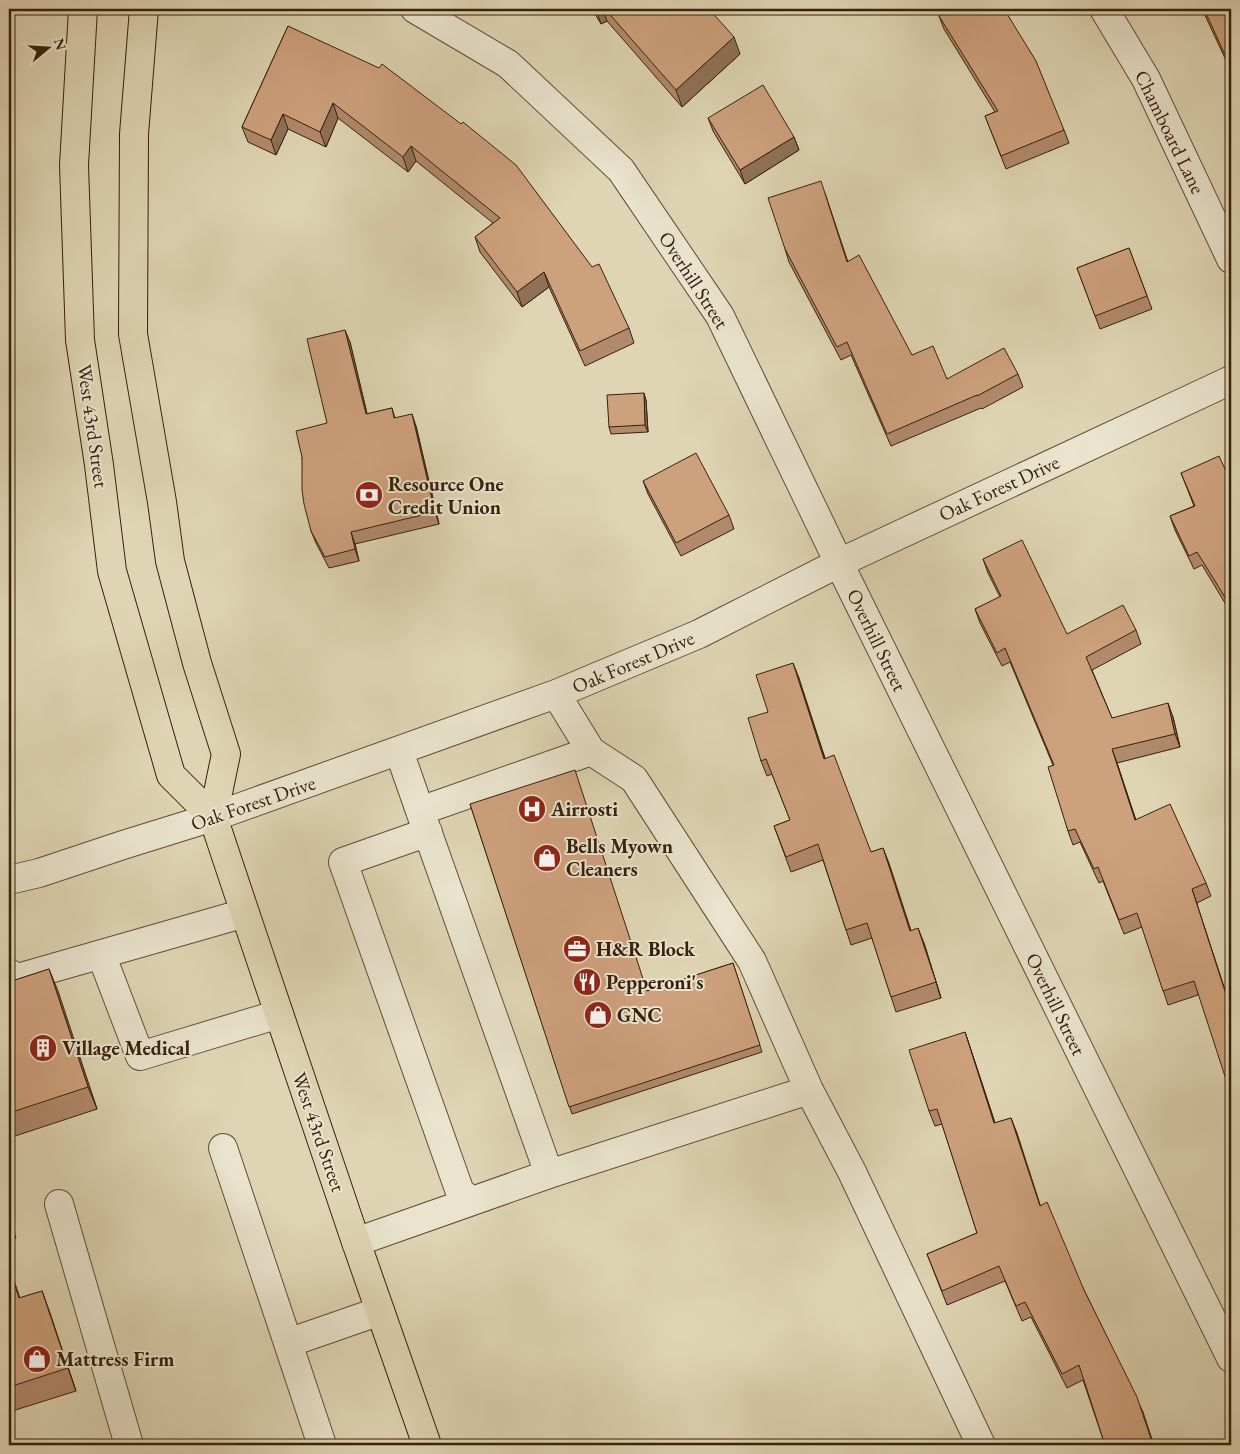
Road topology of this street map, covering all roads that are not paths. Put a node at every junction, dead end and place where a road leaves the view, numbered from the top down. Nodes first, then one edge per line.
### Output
1 (83, 9) edge
2 (144, 9) edge
3 (415, 9) edge
4 (1104, 9) edge
5 (1231, 259) edge
6 (1231, 380) edge
7 (839, 563) junction
8 (556, 694) junction
9 (399, 751) junction
10 (591, 751) junction
11 (214, 818) junction
12 (424, 822) junction
13 (9, 880) edge
14 (245, 913) junction
15 (101, 954) junction
16 (9, 973) edge
17 (279, 1014) junction
18 (810, 1090) junction
19 (223, 1148) dead end
20 (549, 1174) junction
21 (472, 1201) junction
22 (59, 1204) dead end
23 (356, 1242) junction
24 (380, 1311) junction
25 (288, 1343) junction
26 (1231, 1358) edge
27 (122, 1443) edge
28 (322, 1445) edge
29 (427, 1445) edge
30 (981, 1445) edge

1 - 11 main road, West 43rd Street
2 - 11 main road, West 43rd Street
3 - 7 street, Overhill Street
4 - 5 street, Chamboard Lane
6 - 7 street, Oak Forest Drive
7 - 8 street, Oak Forest Drive
7 - 26 street, Overhill Street
8 - 9 street, Oak Forest Drive
8 - 10 street
9 - 11 street, Oak Forest Drive
9 - 12 street
10 - 12 street
10 - 18 street
11 - 13 street, Oak Forest Drive
11 - 14 main road, West 43rd Street
12 - 20 street
12 - 21 street
14 - 15 street
14 - 17 main road, West 43rd Street
15 - 16 street
15 - 17 street
17 - 23 main road, West 43rd Street
18 - 20 street
18 - 30 street
19 - 25 street
20 - 21 street
21 - 23 street
22 - 27 street
23 - 24 main road, West 43rd Street
24 - 25 street
24 - 29 main road, West 43rd Street
25 - 28 street

